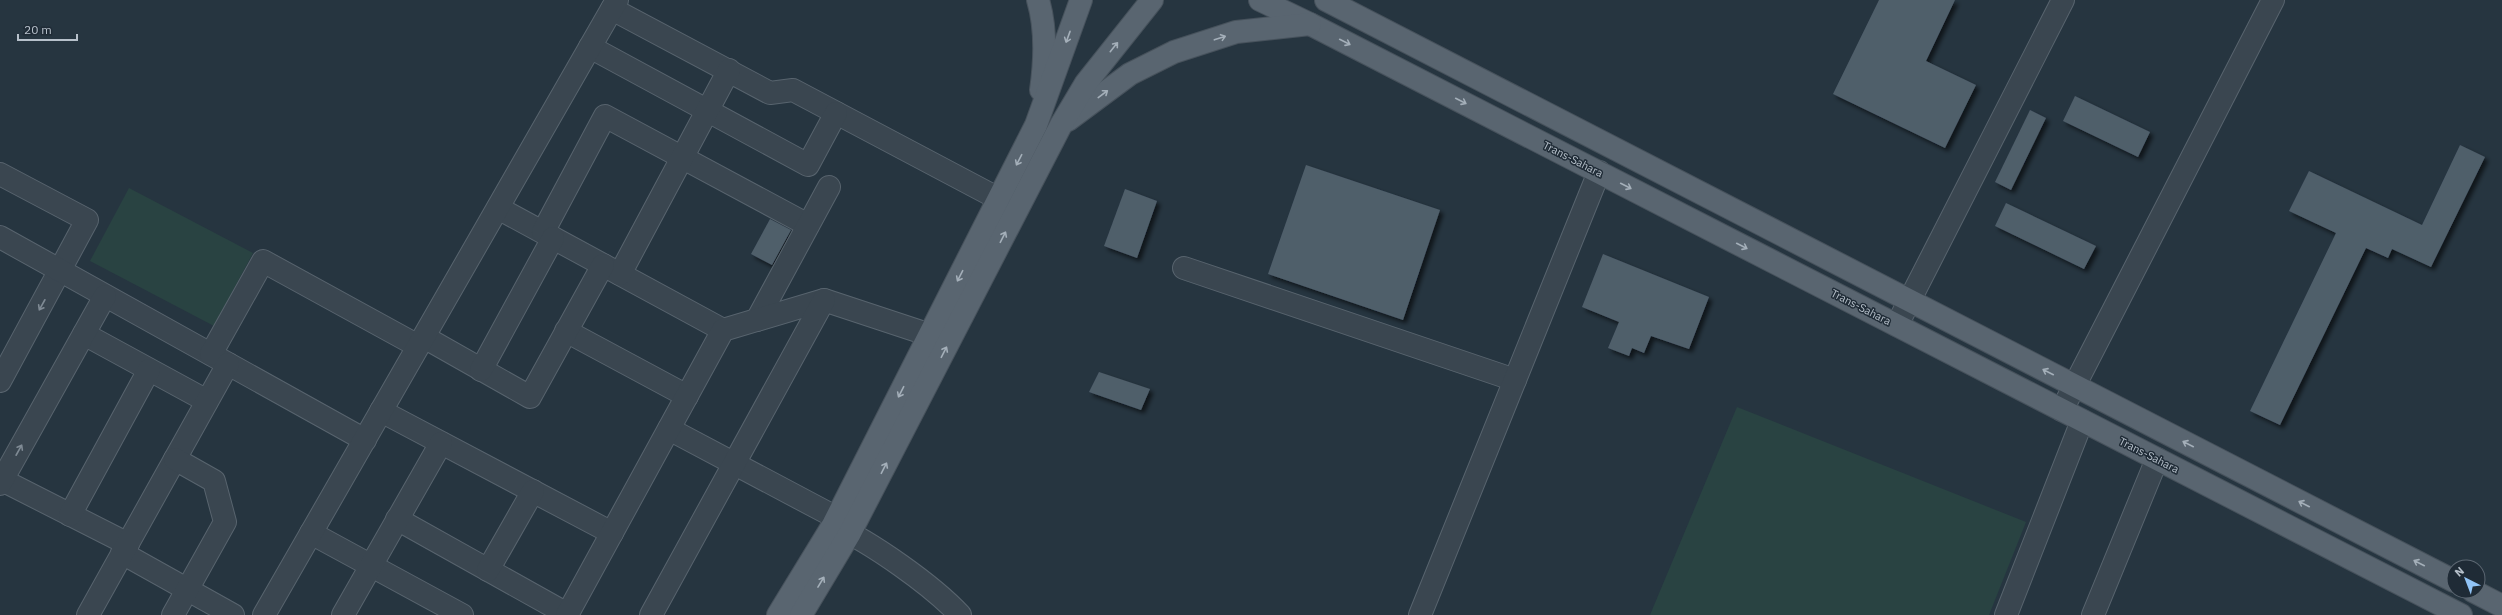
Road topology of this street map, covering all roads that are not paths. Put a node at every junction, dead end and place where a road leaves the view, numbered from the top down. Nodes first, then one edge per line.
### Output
1 (1038, 0) edge
2 (1081, 0) edge
3 (1152, 0) edge
4 (1260, 0) edge
5 (1326, 0) edge
6 (2063, 0) edge
7 (2273, 0) edge
8 (615, 4) edge
9 (1310, 24) junction
10 (590, 47) junction
11 (729, 70) junction
12 (707, 110) junction
13 (836, 113) junction
14 (1036, 125) junction
15 (1061, 126) junction
16 (682, 158) junction
17 (1599, 172) junction
18 (0, 174) edge
19 (829, 187) dead end
20 (999, 199) junction
21 (498, 208) junction
22 (808, 225) junction
23 (548, 235) junction
24 (0, 238) edge
25 (1184, 268) dead end
26 (612, 270) junction
27 (60, 271) junction
28 (105, 296) junction
29 (824, 300) junction
30 (1910, 301) junction
31 (757, 320) junction
32 (1897, 325) junction
33 (566, 330) junction
34 (723, 330) junction
35 (84, 334) junction
36 (930, 335) junction
37 (421, 342) junction
38 (219, 359) junction
39 (149, 370) junction
40 (481, 370) junction
41 (1515, 380) junction
42 (0, 381) edge
43 (2075, 386) junction
44 (687, 396) junction
45 (207, 401) junction
46 (2062, 410) junction
47 (381, 411) junction
48 (2082, 421) junction
49 (669, 429) junction
50 (365, 440) junction
51 (441, 442) junction
52 (175, 459) junction
53 (2157, 459) junction
54 (734, 464) junction
55 (1, 481) edge
56 (533, 491) junction
57 (70, 515) junction
58 (397, 519) junction
59 (840, 525) junction
60 (311, 533) junction
61 (612, 533) junction
62 (125, 549) junction
63 (371, 566) junction
64 (488, 570) junction
65 (2446, 577) edge
66 (187, 589) junction
67 (2486, 598) edge
68 (2502, 606) edge
69 (88, 615) edge
70 (173, 615) edge
71 (233, 615) edge
72 (264, 615) edge
73 (342, 615) edge
74 (462, 615) edge
75 (567, 615) edge
76 (650, 615) edge
77 (778, 615) edge
78 (801, 615) edge
79 (960, 615) edge
80 (1420, 615) edge
81 (2006, 615) edge
82 (2093, 615) edge
83 (2461, 615) edge

1 - 14 main road
2 -> 14 main road
15 -> 3 main road
4 - 9 main road, Trans-Sahara
5 - 30 main road
6 - 30 street
7 - 43 street
8 - 10 street
8 - 11 street
15 -> 9 main road
9 -> 17 main road, Trans-Sahara
10 - 12 street
10 - 21 street
11 - 12 street
11 - 13 street
12 - 13 street
12 - 16 street
13 - 20 street
14 -> 20 main road
59 -> 15 main road
16 - 22 street
16 - 23 street
16 - 26 street
17 -> 32 main road, Trans-Sahara
17 - 41 street
18 - 27 street
19 - 22 street
20 -> 36 main road
21 - 23 street
21 - 37 street
22 - 31 street
23 - 26 street
23 - 40 street
24 - 27 street
25 - 41 street
26 - 33 street
26 - 34 street
27 - 28 street
27 -> 42 street
28 - 35 street
28 - 38 street
29 - 31 street
29 - 36 street
29 - 54 street
30 - 32 street
43 -> 30 main road
31 - 34 street
32 - 46 main road, Trans-Sahara
33 - 40 street
33 - 44 street
34 - 44 street
35 - 39 street
55 -> 35 street
36 -> 59 main road
37 - 38 street
37 - 40 street
37 - 47 street
38 - 45 street
38 - 50 street
39 - 45 street
39 - 57 street
41 - 80 street
43 - 46 street
65 -> 43 main road
44 - 49 street
45 - 52 street
46 - 48 main road, Trans-Sahara
47 - 50 street
47 - 51 street
48 - 53 main road, Trans-Sahara
48 - 81 street
49 - 54 street
49 - 61 street
50 - 60 street
51 - 56 street
51 - 58 street
52 - 62 street
52 - 66 street
53 - 82 street
53 - 83 main road, Trans-Sahara
54 - 59 street
54 - 76 street
55 - 57 street
56 - 61 street
56 - 64 street
57 - 62 street
58 - 63 street
58 - 64 street
59 - 77 main road
78 -> 59 main road
59 - 79 street
60 - 63 street
60 - 72 street
61 - 75 street
62 - 66 street
62 - 69 street
63 - 73 street
63 - 74 street
64 - 75 street
66 - 70 street
66 - 71 street
67 - 68 main road

